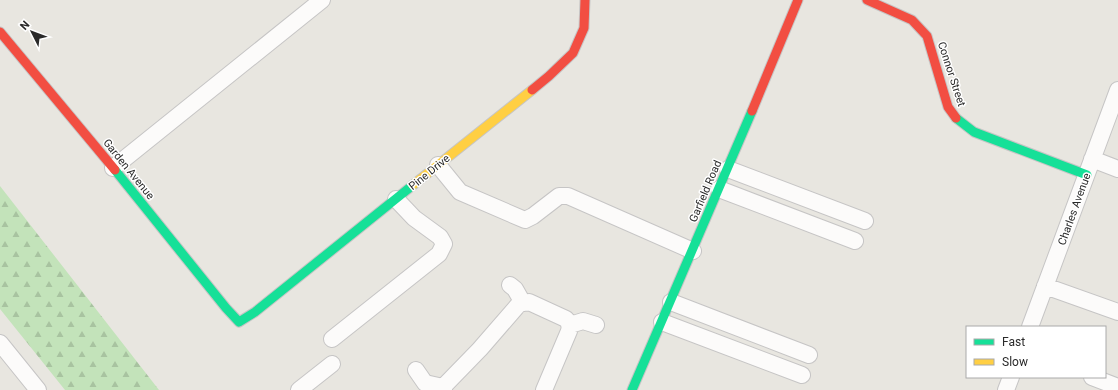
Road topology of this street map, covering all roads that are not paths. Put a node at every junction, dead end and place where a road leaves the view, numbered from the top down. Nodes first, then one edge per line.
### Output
1 (322, 0) edge
2 (586, 0) edge
3 (798, 0) edge
4 (867, 0) edge
5 (0, 32) edge
6 (1118, 90) edge
7 (1092, 159) junction
8 (438, 165) junction
9 (112, 168) junction
10 (728, 169) junction
11 (1118, 169) edge
12 (1086, 174) junction
13 (719, 189) junction
14 (396, 199) junction
15 (865, 221) dead end
16 (855, 241) dead end
17 (693, 251) junction
18 (510, 285) dead end
19 (1045, 286) junction
20 (671, 302) junction
21 (523, 303) junction
22 (1118, 312) edge
23 (239, 322) joint
24 (662, 322) junction
25 (570, 325) junction
26 (596, 325) dead end
27 (1030, 326) edge
28 (332, 339) dead end
29 (1, 347) edge
30 (810, 355) dead end
31 (332, 364) dead end
32 (416, 370) dead end
33 (802, 375) dead end
34 (1011, 378) edge
35 (1095, 378) edge
36 (1118, 387) edge
37 (444, 389) edge
38 (546, 389) edge
39 (38, 390) edge
40 (299, 390) edge
41 (632, 390) edge
42 (1006, 390) edge

1 - 9 street
2 - 8 street, Pine Drive
3 - 10 street, Garfield Road
4 - 12 street, Connor Street
5 - 9 street, Garden Avenue
6 - 7 street, Charles Avenue
7 - 11 street
7 - 12 street, Charles Avenue
8 - 14 street, Pine Drive
8 - 17 street
9 - 23 street, Garden Avenue
10 - 13 street, Garfield Road
10 - 15 street
12 - 19 street, Charles Avenue
13 - 16 street
13 - 17 street, Garfield Road
14 - 23 street, Pine Drive
14 - 28 street
17 - 20 street, Garfield Road
18 - 21 street
19 - 22 street
19 - 27 street, Charles Avenue
20 - 24 street, Garfield Road
20 - 30 street
21 - 25 street
21 - 37 street
24 - 33 street
24 - 41 street, Garfield Road
25 - 26 street
25 - 38 street
29 - 39 street
31 - 40 street
32 - 37 street
34 - 42 street
35 - 36 street

